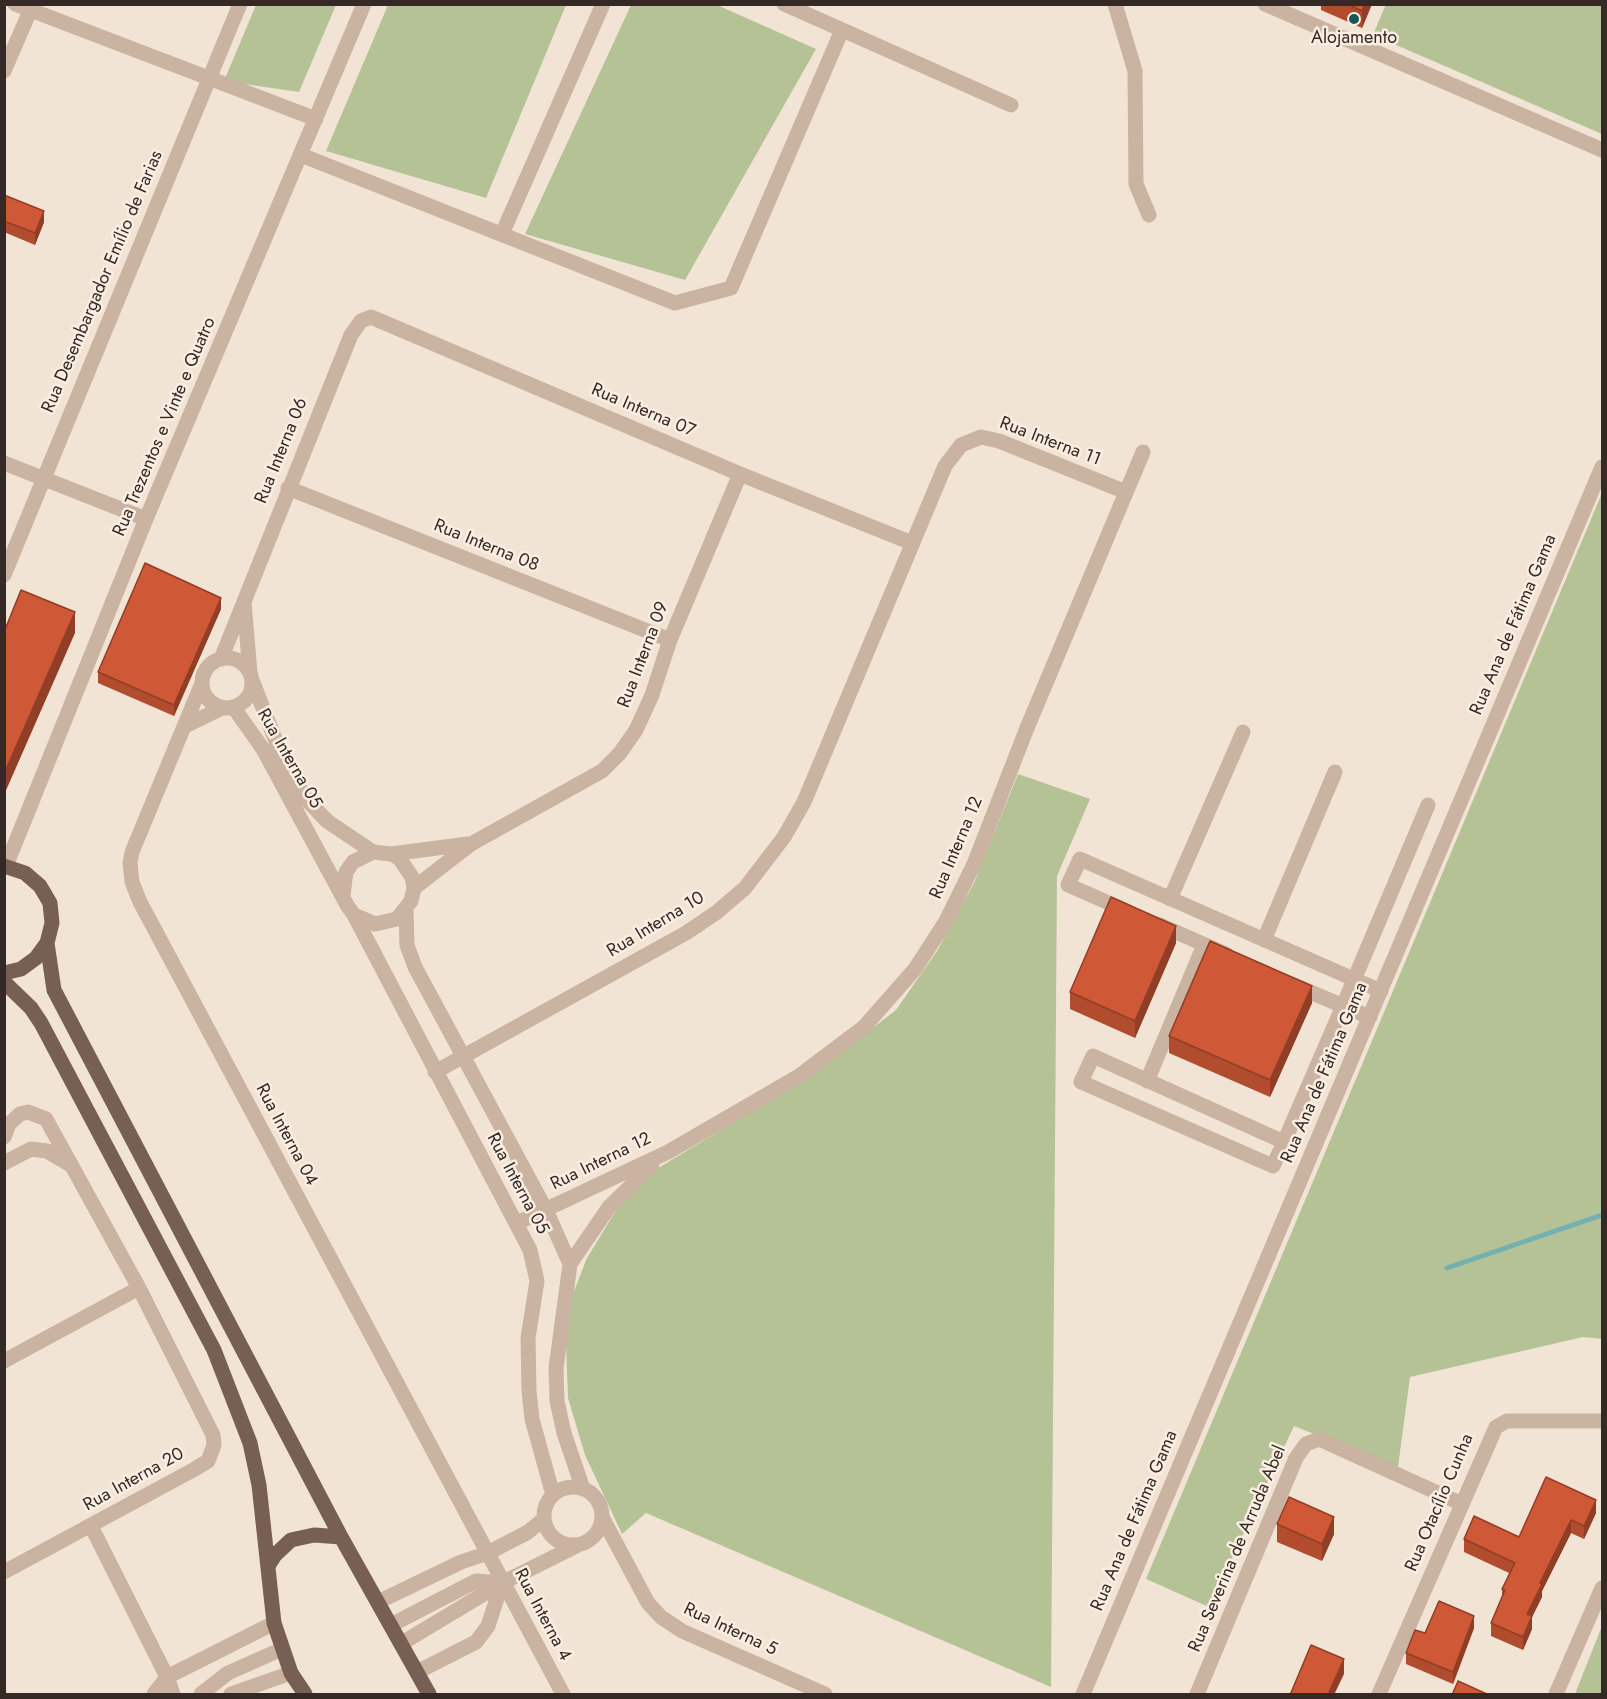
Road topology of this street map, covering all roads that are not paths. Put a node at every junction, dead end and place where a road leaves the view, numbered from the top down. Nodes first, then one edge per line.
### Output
1 (15, 4) edge
2 (240, 4) edge
3 (364, 4) edge
4 (603, 4) edge
5 (784, 4) edge
6 (1115, 4) edge
7 (1265, 4) edge
8 (32, 8) edge
9 (842, 30) junction
10 (4, 71) edge
11 (208, 80) junction
12 (1011, 105) dead end
13 (316, 119) junction
14 (1602, 150) edge
15 (301, 155) junction
16 (1149, 215) dead end
17 (502, 234) junction
18 (361, 321) joint
19 (1143, 452) dead end
20 (4, 463) edge
21 (1602, 467) edge
22 (740, 474) junction
23 (42, 478) junction
24 (288, 488) junction
25 (1126, 492) junction
26 (146, 519) junction
27 (912, 543) junction
28 (4, 575) edge
29 (244, 599) junction
30 (670, 640) junction
31 (221, 658) junction
32 (251, 677) junction
33 (202, 683) junction
34 (228, 708) junction
35 (185, 726) junction
36 (1243, 732) dead end
37 (1335, 772) dead end
38 (1428, 806) dead end
39 (471, 844) junction
40 (373, 852) junction
41 (391, 854) junction
42 (5, 866) edge
43 (414, 888) junction
44 (343, 895) junction
45 (1170, 899) junction
46 (406, 911) junction
47 (354, 915) junction
48 (1264, 940) junction
49 (47, 943) junction
50 (1204, 945) junction
51 (1236, 959) edge
52 (4, 973) edge
53 (1279, 978) edge
54 (1355, 979) junction
55 (4, 982) edge
56 (1381, 991) junction
57 (1343, 1006) junction
58 (1370, 1017) junction
59 (462, 1056) junction
60 (435, 1072) junction
61 (1147, 1081) junction
62 (7, 1130) edge
63 (1284, 1142) junction
64 (668, 1152) junction
65 (4, 1163) edge
66 (71, 1165) junction
67 (546, 1210) junction
68 (517, 1223) junction
69 (570, 1264) junction
70 (139, 1288) junction
71 (4, 1361) edge
72 (1602, 1421) edge
73 (584, 1489) junction
74 (553, 1495) junction
75 (1460, 1503) junction
76 (602, 1517) junction
77 (544, 1519) junction
78 (91, 1526) junction
79 (341, 1537) junction
80 (578, 1545) junction
81 (488, 1554) junction
82 (267, 1566) junction
83 (4, 1572) edge
84 (502, 1583) junction
85 (1602, 1588) edge
86 (378, 1602) junction
87 (274, 1623) junction
88 (391, 1625) junction
89 (402, 1643) junction
90 (282, 1649) junction
91 (417, 1672) junction
92 (291, 1673) junction
93 (167, 1677) junction
94 (235, 1693) edge
95 (154, 1695) edge
96 (173, 1695) edge
97 (201, 1695) edge
98 (305, 1695) edge
99 (429, 1695) edge
100 (563, 1695) edge
101 (825, 1695) edge
102 (1083, 1695) edge
103 (1197, 1695) edge
104 (1379, 1695) edge
105 (1556, 1695) edge

1 - 8 street
2 - 11 street, Rua Desembargador Emílio de Farias
3 - 13 street, Rua Trezentos e Vinte e Quatro
4 - 17 street
5 - 9 street
6 - 16 street
7 - 14 street
8 - 10 street
8 - 11 street
9 - 12 street
9 - 17 street
11 - 13 street
11 - 23 street, Rua Desembargador Emílio de Farias
13 - 15 street, Rua Trezentos e Vinte e Quatro
15 - 17 street
15 - 26 street, Rua Trezentos e Vinte e Quatro
18 - 22 street, Rua Interna 07
18 - 24 street, Rua Interna 06
19 - 25 street, Rua Interna 12
20 - 23 street
21 - 56 street, Rua Ana de Fátima Gama
22 - 27 street, Rua Interna 07
22 - 30 street, Rua Interna 09
23 - 26 street
23 - 28 street, Rua Desembargador Emílio de Farias
24 - 29 street, Rua Interna 06
24 - 30 street, Rua Interna 08
25 - 27 street, Rua Interna 11
25 - 64 street, Rua Interna 12
26 - 42 street, Rua Trezentos e Vinte e Quatro
27 - 59 street, Rua Interna 10
29 - 31 street, Rua Interna 06
29 - 32 street, Rua Interna 06
30 - 39 street, Rua Interna 09
31 - 32 street
31 - 33 street
32 - 34 street
32 - 40 street, Rua Interna 05
33 - 34 street
33 - 35 street, Rua Interna 04
34 - 35 street
34 - 44 street, Rua Interna 05
35 - 81 street, Rua Interna 04
36 - 45 street
37 - 48 street
38 - 54 street
39 - 41 street, Rua Interna 09
39 - 43 street, Rua Interna 09
40 - 41 street
40 - 44 street
41 - 43 street
42 - 49 main road
43 - 46 street
44 - 47 street
45 - 48 street
45 - 50 street
46 - 47 street
46 - 59 street, Rua Interna 05
47 - 60 street, Rua Interna 05
48 - 54 street
49 - 52 main road
49 - 79 main road
50 - 51 street
50 - 61 street
53 - 57 street
54 - 56 street
54 - 57 street
55 - 82 main road
56 - 58 street, Rua Ana de Fátima Gama
57 - 58 street
57 - 63 street
58 - 102 street, Rua Ana de Fátima Gama
59 - 60 street, Rua Interna 10
59 - 67 street, Rua Interna 05
60 - 68 street, Rua Interna 05
61 - 63 street
61 - 63 street
62 - 66 street, Rua Interna 20
64 - 67 street, Rua Interna 12
64 - 69 street, Rua Interna 12
65 - 66 street
66 - 70 street, Rua Interna 20
67 - 68 street, Rua Interna 12
67 - 69 street, Rua Interna 05
68 - 74 street, Rua Interna 05
69 - 73 street
70 - 71 street
70 - 78 street, Rua Interna 20
72 - 75 street, Rua Otacílio Cunha
73 - 74 street
73 - 76 street
74 - 77 street
75 - 103 street, Rua Severina de Arruda Abel
75 - 104 street, Rua Otacílio Cunha
76 - 80 street
76 - 101 street, Rua Interna 5
77 - 80 street
77 - 81 street
78 - 83 street, Rua Interna 20
78 - 93 street
79 - 82 main road
79 - 86 main road
80 - 84 street
81 - 84 street, Rua Interna 4
81 - 86 street
82 - 87 main road
84 - 88 street
84 - 89 street
84 - 91 street
84 - 100 street, Rua Interna 4
85 - 105 street
86 - 88 main road
87 - 90 main road
87 - 93 street
88 - 89 main road
89 - 91 main road
90 - 92 main road
90 - 97 street
91 - 99 main road
92 - 94 street
92 - 98 main road
93 - 95 street
93 - 96 street

